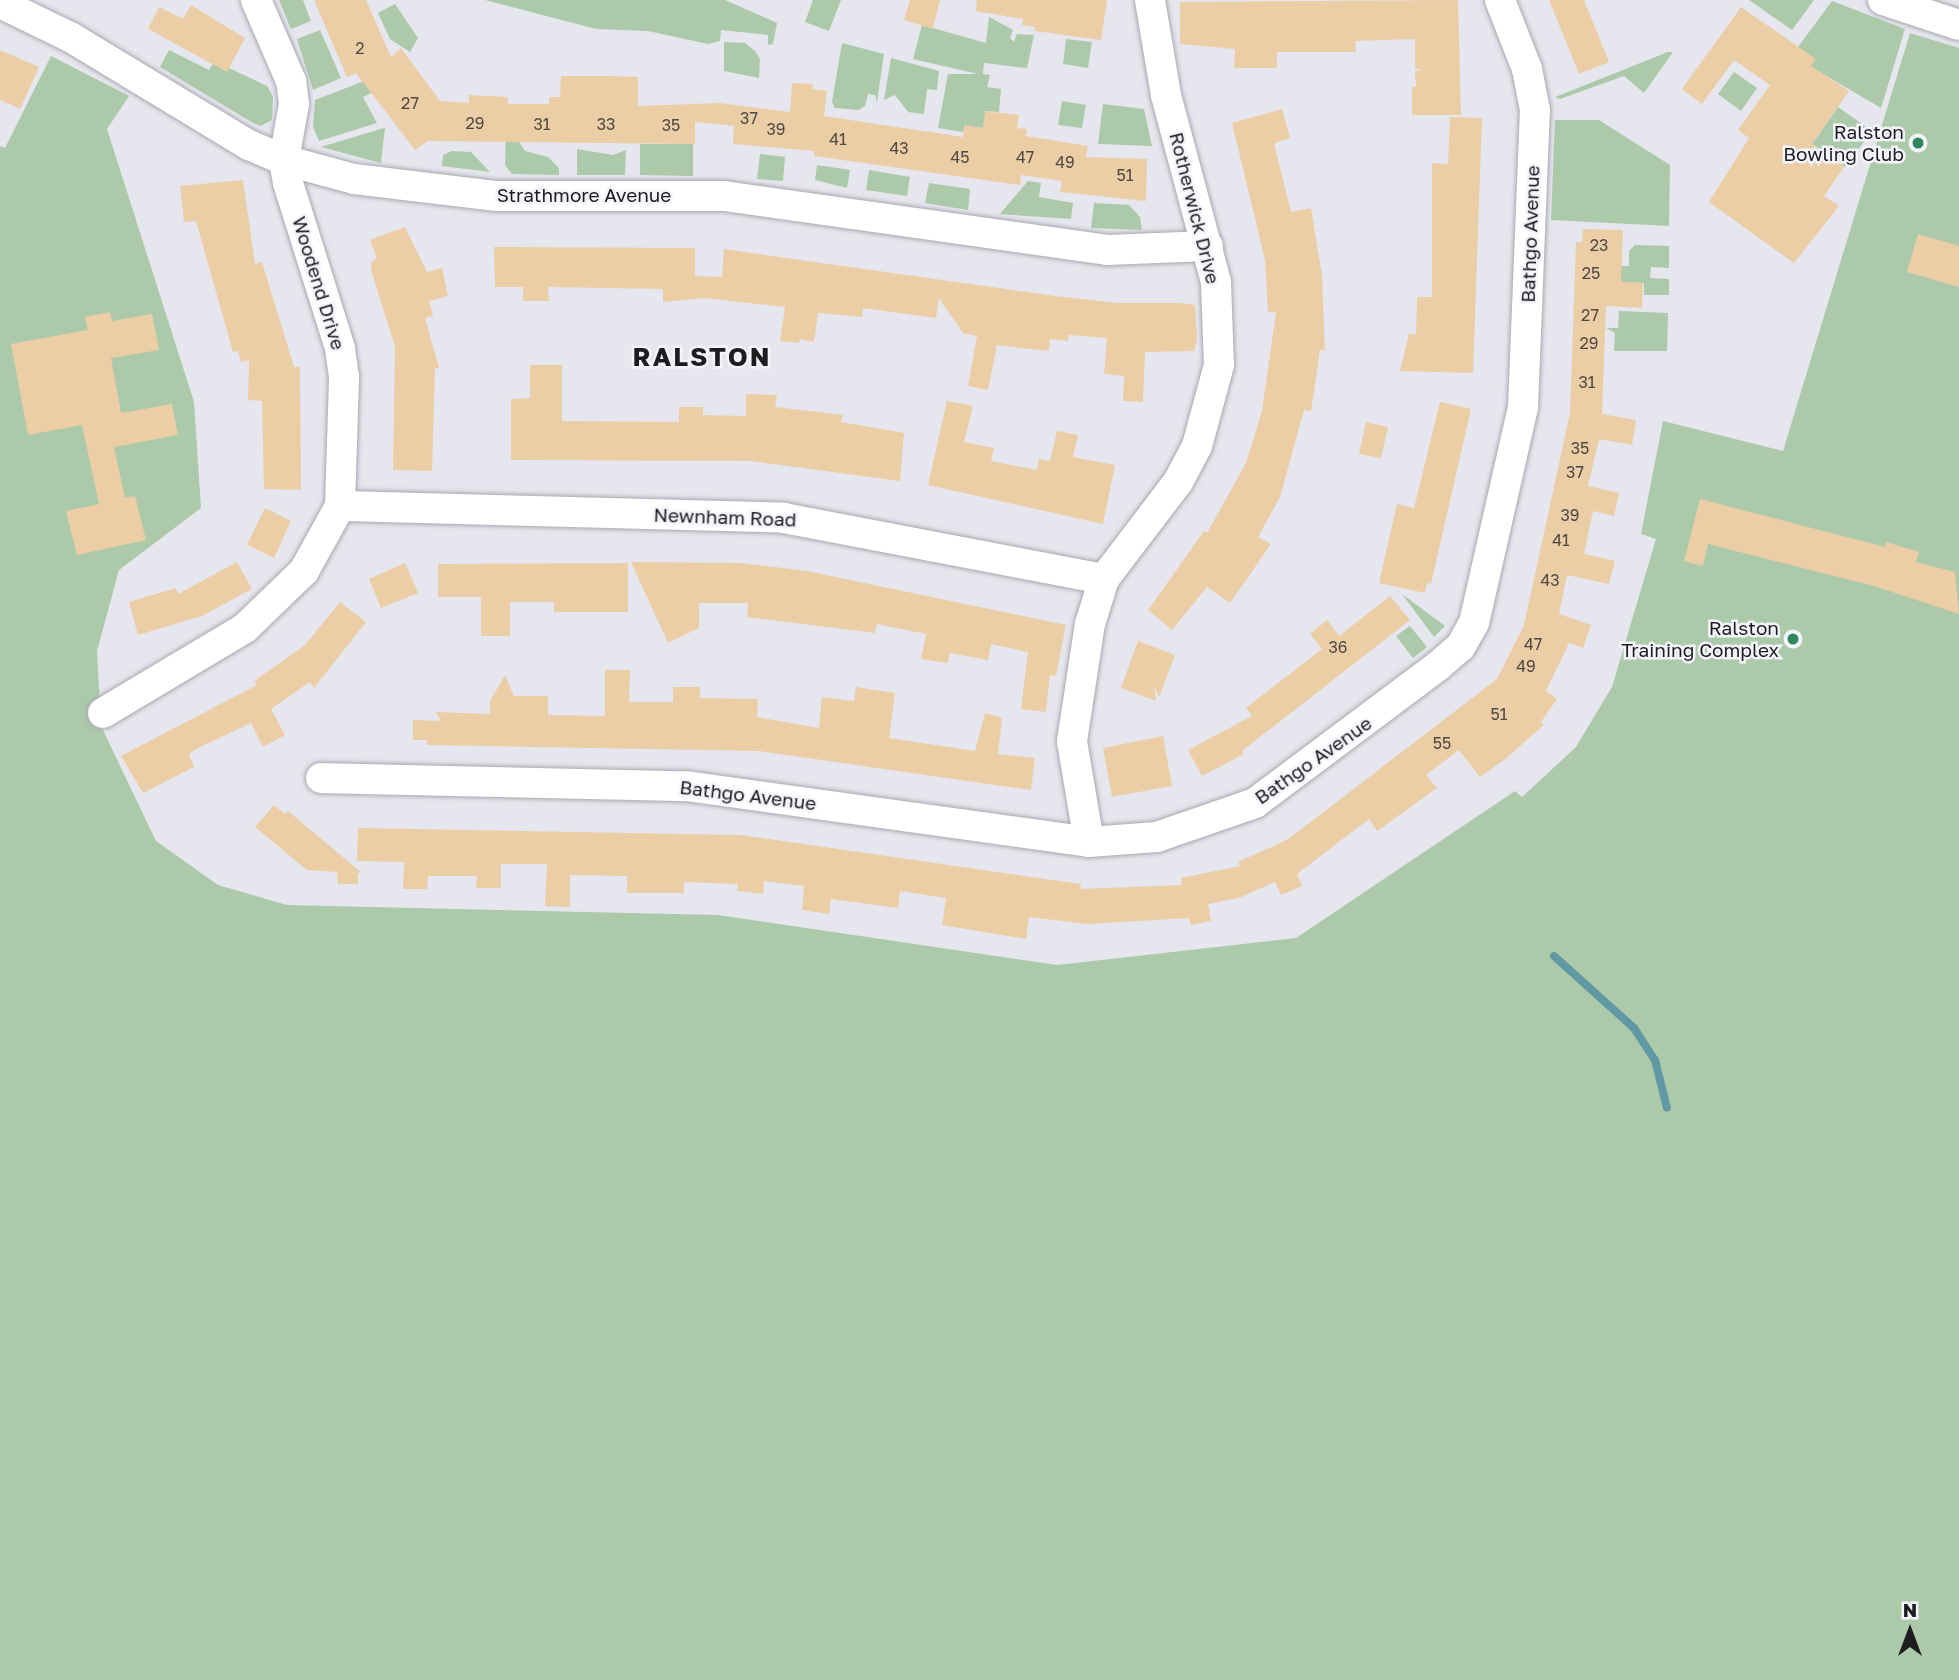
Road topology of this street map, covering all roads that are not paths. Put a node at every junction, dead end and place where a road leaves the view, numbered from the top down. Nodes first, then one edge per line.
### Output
1 (256, 0) edge
2 (1150, 0) edge
3 (1500, 0) edge
4 (1883, 0) edge
5 (0, 3) edge
6 (1959, 25) edge
7 (284, 160) junction
8 (1208, 246) junction
9 (340, 506) junction
10 (1104, 579) junction
11 (103, 713) dead end
12 (321, 778) dead end
13 (1089, 842) junction

1 - 7 street
2 - 8 street, Rotherwick Drive
3 - 13 street, Bathgo Avenue
4 - 6 street
5 - 7 street, Strathmore Avenue
7 - 8 street, Strathmore Avenue
7 - 9 street, Woodend Drive
8 - 10 street, Rotherwick Drive
9 - 10 street, Newnham Road
9 - 11 street, Woodend Drive
10 - 13 street, Rotherwick Drive
12 - 13 street, Bathgo Avenue

